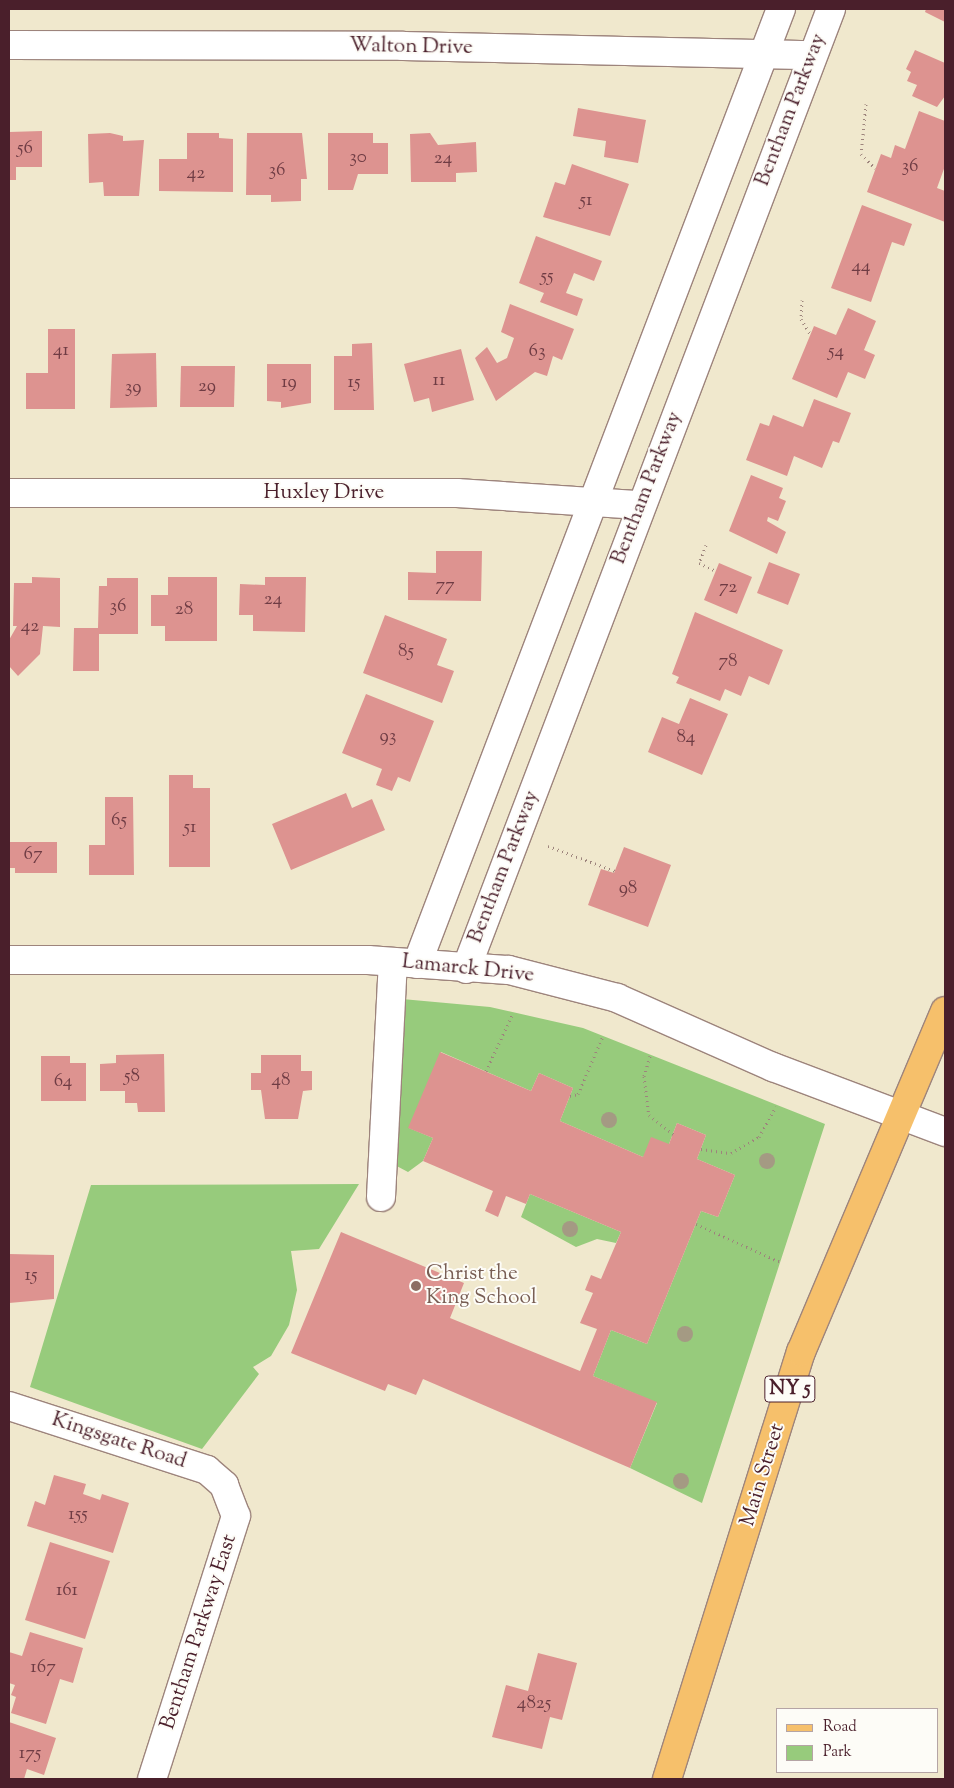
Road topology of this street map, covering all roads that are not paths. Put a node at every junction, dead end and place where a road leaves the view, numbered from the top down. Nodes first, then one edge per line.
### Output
1 (781, 9) edge
2 (831, 9) edge
3 (9, 45) edge
4 (763, 54) junction
5 (812, 56) junction
6 (9, 493) edge
7 (590, 502) junction
8 (640, 505) junction
9 (9, 960) edge
10 (405, 963) junction
11 (466, 969) junction
12 (945, 1011) edge
13 (901, 1114) junction
14 (945, 1132) edge
15 (381, 1197) dead end
16 (9, 1406) edge
17 (224, 1485) joint
18 (152, 1779) edge
19 (667, 1779) edge

1 - 4 street
2 - 5 street, Bentham Parkway
3 - 4 street, Walton Drive
4 - 5 street, Walton Drive
4 - 7 street
5 - 8 street, Bentham Parkway
6 - 7 street, Huxley Drive
7 - 8 street, Huxley Drive
7 - 10 street
8 - 11 street, Bentham Parkway
9 - 10 street, Lamarck Drive
10 - 11 street, Lamarck Drive
10 - 15 street
11 - 13 street, Lamarck Drive
12 - 13 main road, Main Street / NY 5
13 - 14 street, Lamarck Drive
13 - 19 main road, Main Street / NY 5
16 - 17 street, Kingsgate Road
17 - 18 street, Bentham Parkway East

